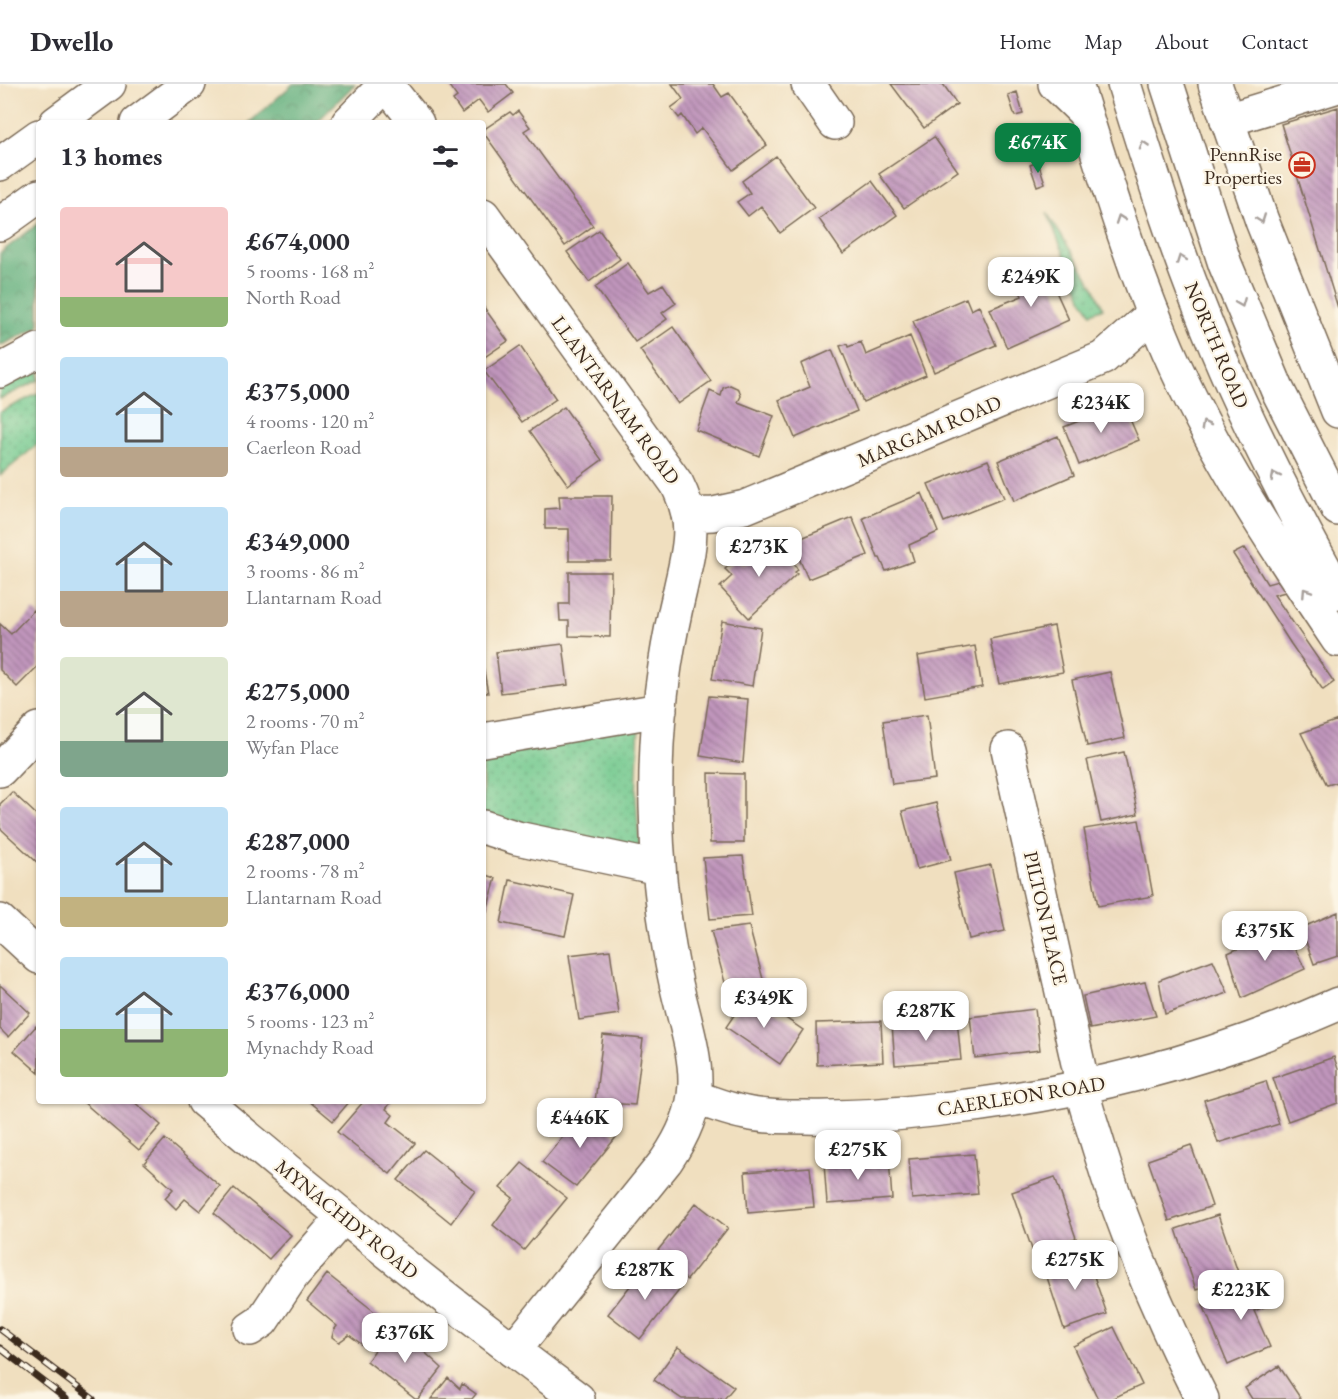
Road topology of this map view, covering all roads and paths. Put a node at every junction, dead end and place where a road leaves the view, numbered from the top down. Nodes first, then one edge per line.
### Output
1 (109, 84) edge
2 (189, 84) edge
3 (386, 84) edge
4 (808, 84) edge
5 (1055, 84) edge
6 (1124, 84) edge
7 (1167, 84) edge
8 (1215, 84) edge
9 (1338, 86) edge
10 (1081, 99) edge
11 (60, 120) edge
12 (141, 120) edge
13 (351, 120) edge
14 (415, 120) edge
15 (1227, 120) junction
16 (835, 123) dead end
17 (36, 138) edge
18 (0, 164) edge
19 (36, 198) edge
20 (486, 219) edge
21 (0, 225) edge
22 (1153, 314) junction
23 (36, 352) edge
24 (0, 370) edge
25 (1338, 411) edge
26 (1338, 508) edge
27 (688, 514) junction
28 (1338, 593) edge
29 (1338, 640) edge
30 (660, 710) junction
31 (36, 732) edge
32 (486, 739) edge
33 (1008, 749) dead end
34 (0, 770) edge
35 (486, 828) edge
36 (659, 868) junction
37 (0, 921) edge
38 (36, 954) edge
39 (1338, 1004) edge
40 (1081, 1088) junction
41 (695, 1097) junction
42 (208, 1104) edge
43 (343, 1217) junction
44 (250, 1329) dead end
45 (513, 1351) junction
46 (578, 1399) edge
47 (1202, 1399) edge

1 - 11 main road
2 - 12 main road
3 - 13 main road
3 - 14 main road
4 - 16 main road
5 - 10 main road
28 -> 6 main road, NORTH ROAD
7 -> 26 main road, NORTH ROAD
8 - 15 main road
9 - 15 main road
22 -> 10 main road
15 -> 25 main road
17 - 18 main road
19 - 21 main road
20 - 27 main road, LLANTARNAM ROAD
22 - 27 main road, MARGAM ROAD
29 -> 22 main road
23 - 24 main road
27 - 30 main road, LLANTARNAM ROAD
30 - 32 main road
30 - 36 main road, LLANTARNAM ROAD
31 - 34 main road
33 - 40 main road, PILTON PLACE
35 - 36 main road
36 - 41 main road, LLANTARNAM ROAD
37 - 38 main road
39 - 40 main road, CAERLEON ROAD
40 - 41 main road, CAERLEON ROAD
40 - 47 main road, PILTON PLACE
41 - 45 main road, LLANTARNAM ROAD
42 - 43 main road, MYNACHDY ROAD
43 - 44 main road
43 - 45 main road, MYNACHDY ROAD
45 - 46 main road, MYNACHDY ROAD

